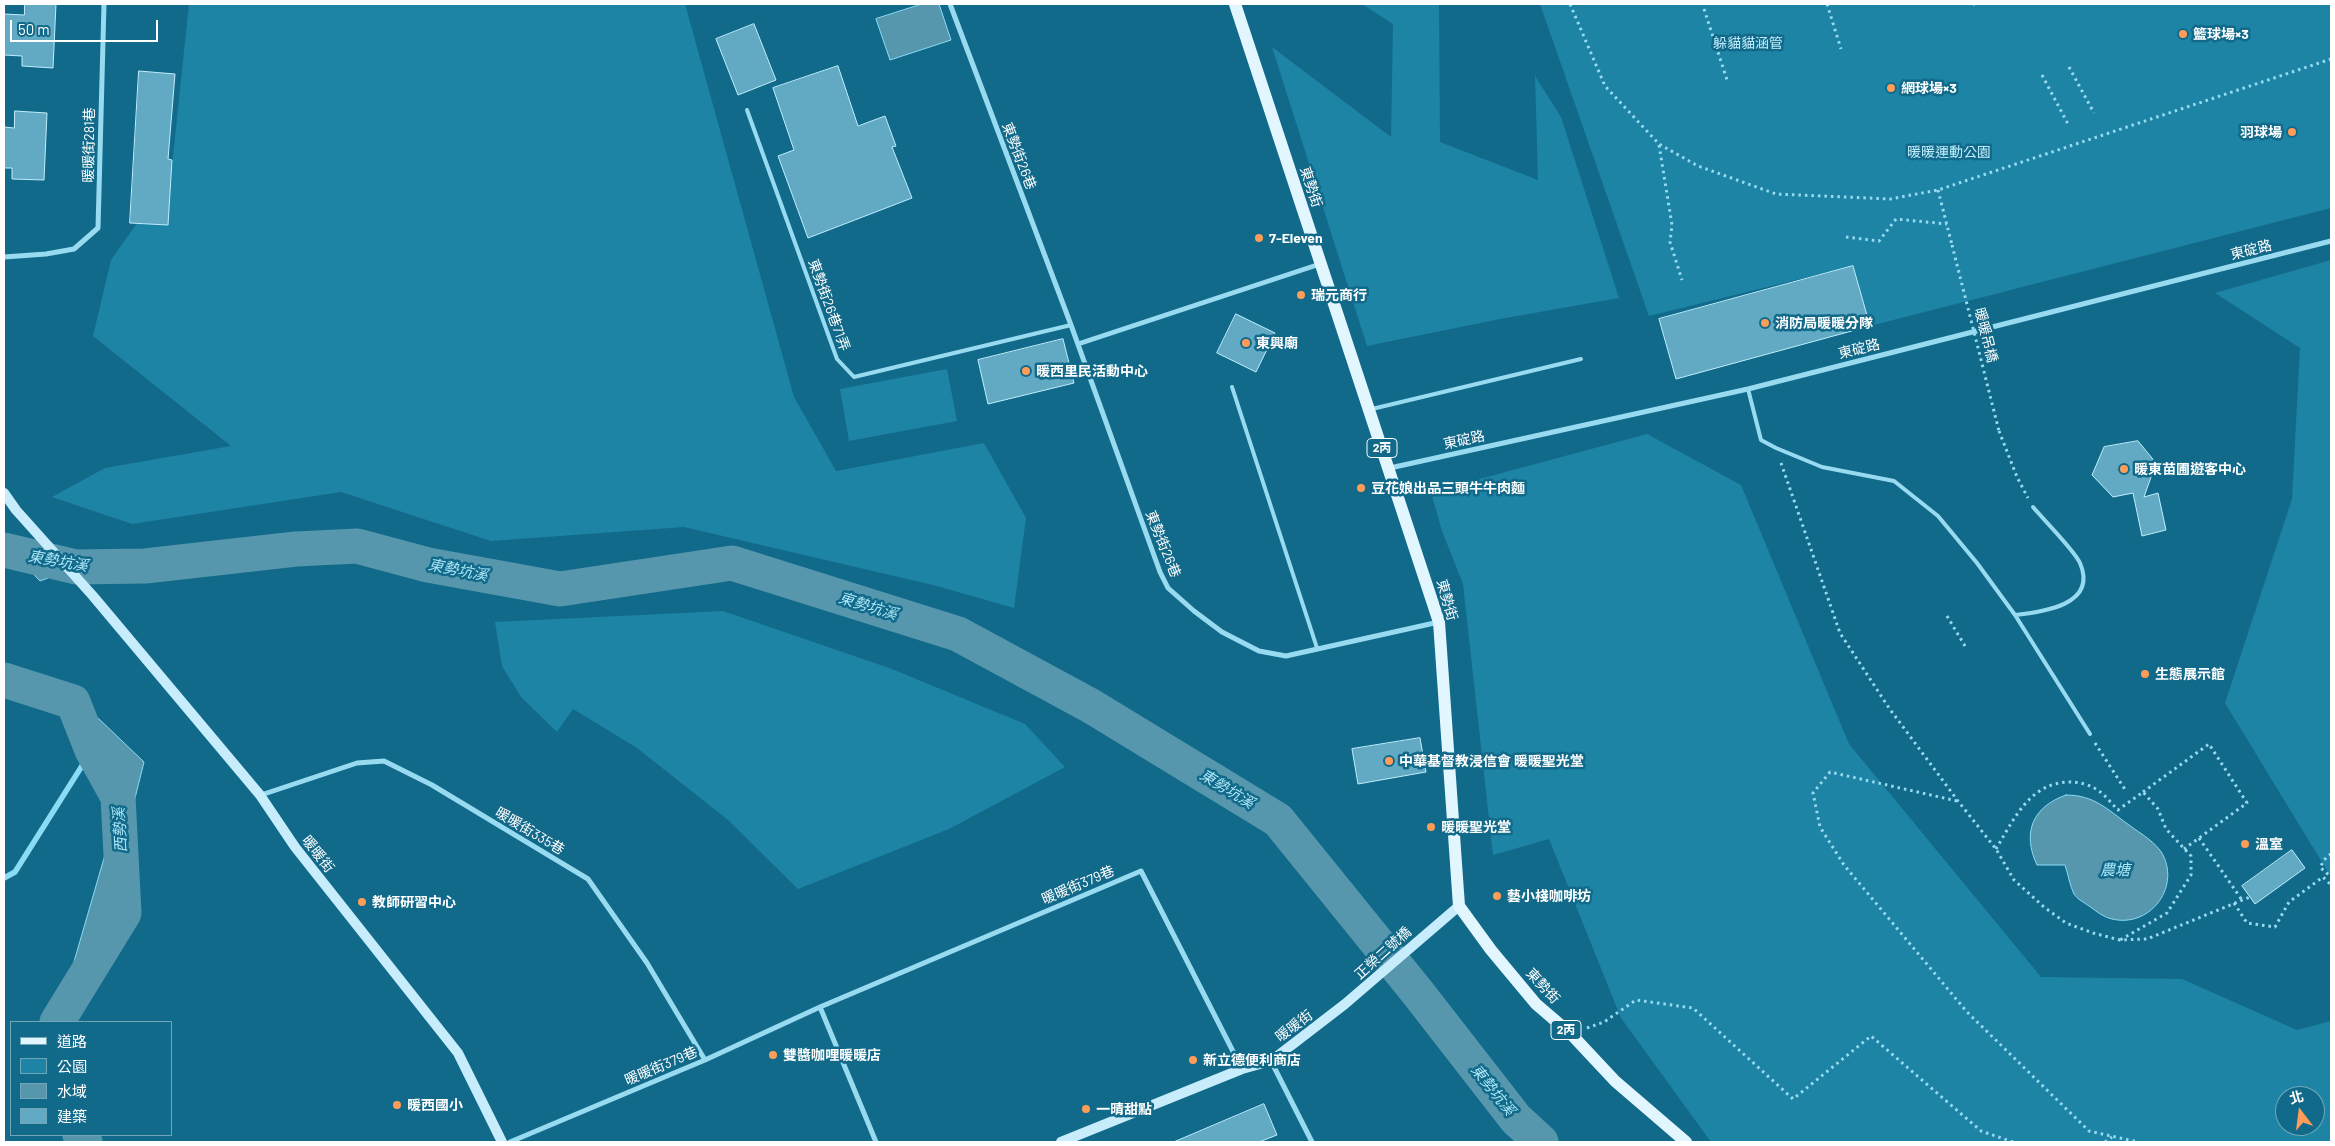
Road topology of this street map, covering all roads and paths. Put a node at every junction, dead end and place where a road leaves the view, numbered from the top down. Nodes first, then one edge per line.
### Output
1 (104, 4) edge
2 (950, 4) edge
3 (1235, 4) edge
4 (1570, 4) edge
5 (1827, 4) edge
6 (1704, 9) dead end
7 (1841, 49) dead end
8 (2331, 59) edge
9 (2069, 67) dead end
10 (2042, 75) dead end
11 (1728, 83) dead end
12 (747, 110) dead end
13 (2094, 113) dead end
14 (2068, 124) dead end
15 (1659, 144) junction
16 (1938, 190) junction
17 (1947, 224) junction
18 (1846, 236) dead end
19 (2331, 241) edge
20 (4, 257) edge
21 (1320, 264) junction
22 (1682, 280) dead end
23 (1071, 325) junction
24 (1078, 344) junction
25 (1581, 359) dead end
26 (1232, 387) dead end
27 (1748, 389) junction
28 (1370, 409) junction
29 (1776, 448) junction
30 (1389, 468) junction
31 (4, 492) edge
32 (2033, 507) joint
33 (2015, 615) junction
34 (1946, 616) dead end
35 (1439, 622) junction
36 (1965, 646) dead end
37 (1318, 648) junction
38 (2090, 734) joint
39 (2126, 791) dead end
40 (2143, 792) junction
41 (260, 795) junction
42 (1958, 801) junction
43 (2199, 838) junction
44 (1996, 849) junction
45 (2184, 849) junction
46 (2331, 854) edge
47 (2331, 876) edge
48 (2331, 885) edge
49 (2250, 897) dead end
50 (2242, 900) junction
51 (2234, 904) junction
52 (1459, 906) junction
53 (2120, 940) junction
54 (1346, 1004) joint
55 (820, 1007) junction
56 (1571, 1034) junction
57 (706, 1060) junction
58 (1270, 1061) junction
59 (1242, 1069) junction
60 (2112, 1136) junction
61 (502, 1142) edge
62 (510, 1142) edge
63 (876, 1142) edge
64 (1061, 1142) edge
65 (1312, 1142) edge
66 (1686, 1142) edge
67 (2014, 1142) edge
68 (2105, 1142) edge
69 (2138, 1142) edge

1 - 20 street, 暖暖街281巷
2 - 23 street, 東勢街26巷
3 - 21 main road, 東勢街 / 2丙
4 - 15 path
5 - 7 path
6 - 11 path
8 - 16 path
9 - 13 path
10 - 14 path
12 - 23 lane, 東勢街26巷71弄
15 - 16 path
15 - 22 path
16 - 17 path, 暖暖吊橋
17 - 18 path
17 - 32 path, 暖暖吊橋, bridge
19 - 27 street, 東碇路
21 - 24 street
21 - 28 main road, 東勢街 / 2丙
23 - 24 street, 東勢街26巷
24 - 37 street, 東勢街26巷
25 - 28 lane
26 - 37 lane
27 - 29 lane
27 - 30 street, 東碇路
28 - 30 main road, 東勢街 / 2丙
29 - 33 lane
29 - 42 path
30 - 35 main road, 東勢街 / 2丙
31 - 41 street, 暖暖街
32 - 33 lane
33 - 38 lane
34 - 36 path
35 - 37 street, 東勢街26巷
35 - 52 main road, 東勢街 / 2丙
38 - 39 path
40 - 43 path
40 - 44 path
40 - 45 path
41 - 57 street, 暖暖街335巷
41 - 61 street, 暖暖街
42 - 44 path
42 - 60 path
43 - 45 path
43 - 50 path
44 - 53 path
45 - 53 path
46 - 47 path
48 - 51 path
49 - 50 path
50 - 51 path
51 - 53 path
52 - 54 street, 正榮二號橋
52 - 56 main road, 東勢街 / 2丙
54 - 58 street, 暖暖街
55 - 57 street, 暖暖街379巷
55 - 59 street, 暖暖街379巷
55 - 63 street
56 - 66 main road, 東勢街 / 2丙
56 - 67 path
57 - 62 street, 暖暖街379巷
58 - 59 street, 暖暖街
58 - 65 street
59 - 64 street, 暖暖街
60 - 68 path
60 - 69 path

